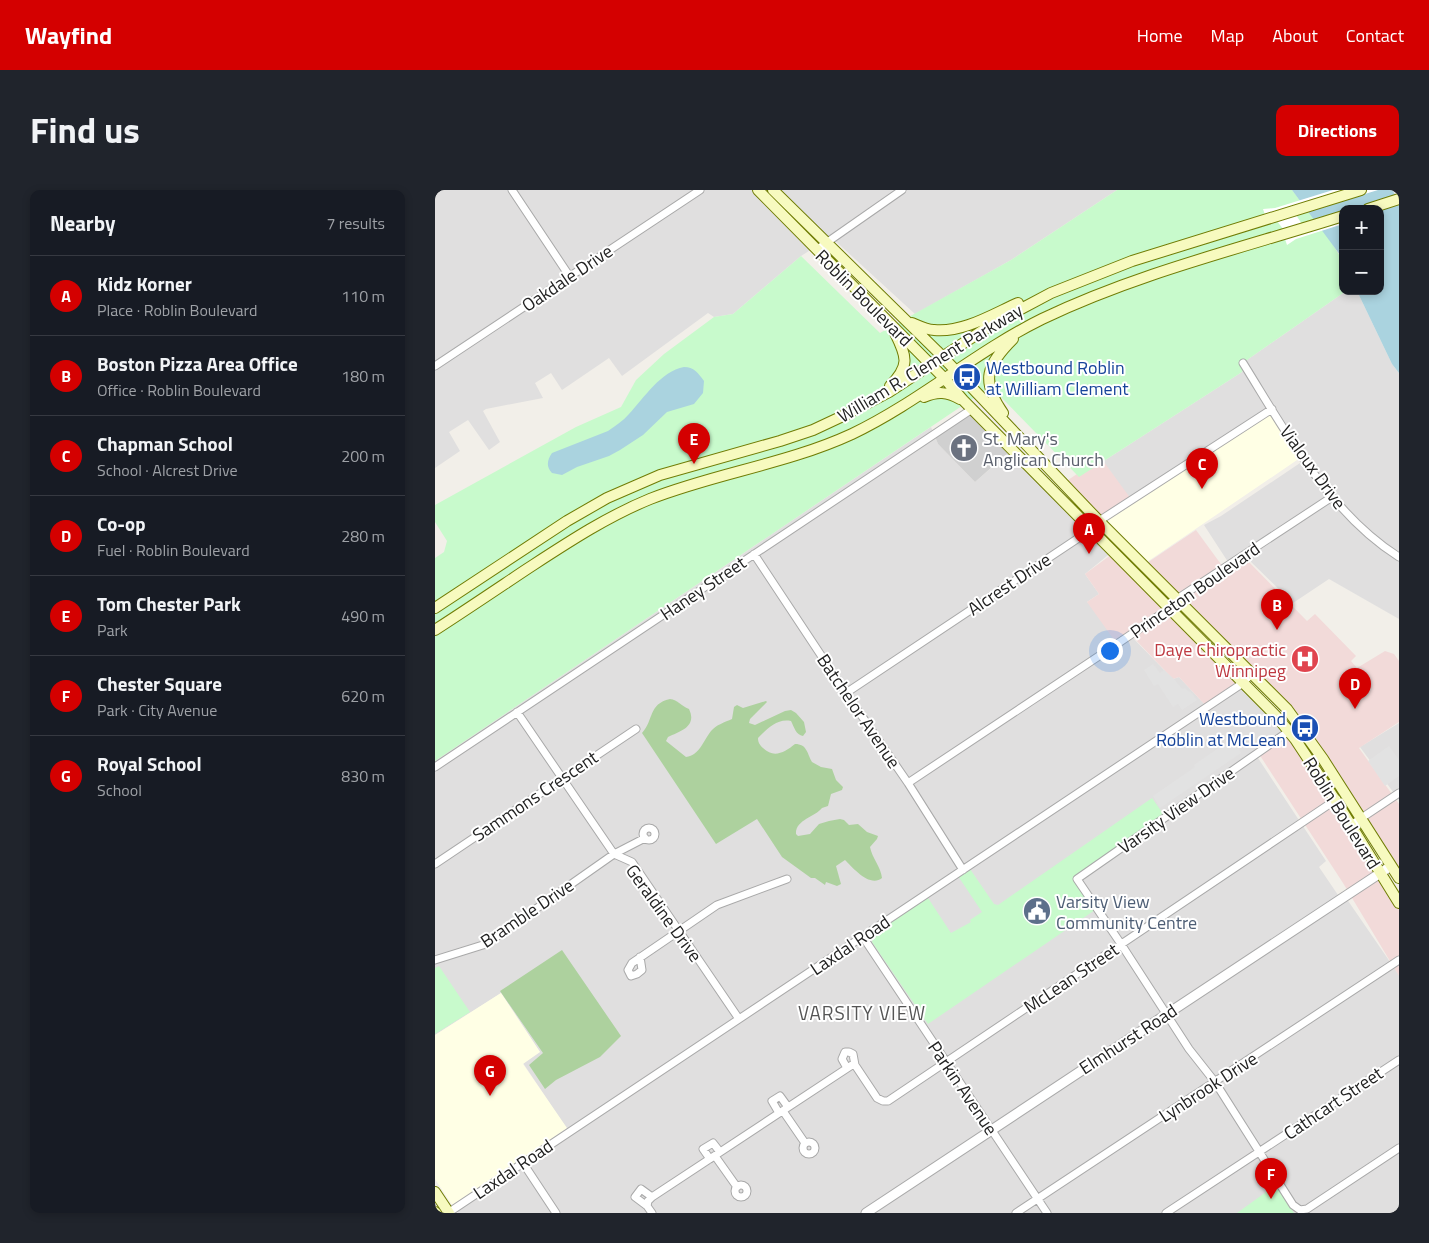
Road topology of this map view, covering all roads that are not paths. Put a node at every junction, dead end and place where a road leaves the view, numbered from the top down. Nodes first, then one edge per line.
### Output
1 (512, 190) edge
2 (700, 190) edge
3 (758, 190) edge
4 (773, 190) edge
5 (902, 190) edge
6 (1361, 190) edge
7 (1399, 199) edge
8 (1380, 205) edge
9 (1339, 217) edge
10 (826, 243) junction
11 (816, 250) junction
12 (570, 277) junction
13 (1046, 296) junction
14 (904, 318) junction
15 (891, 326) junction
16 (1024, 329) junction
17 (942, 356) junction
18 (1243, 363) dead end
19 (930, 364) junction
20 (435, 366) edge
21 (955, 371) junction
22 (944, 378) junction
23 (877, 399) junction
24 (963, 400) junction
25 (907, 403) junction
26 (972, 409) junction
27 (1272, 409) junction
28 (1016, 432) junction
29 (1332, 497) junction
30 (1099, 521) junction
31 (1092, 529) junction
32 (754, 554) junction
33 (1399, 557) edge
34 (1177, 599) junction
35 (435, 608) edge
36 (1170, 608) junction
37 (435, 630) edge
38 (1251, 675) junction
39 (1243, 682) junction
40 (846, 693) junction
41 (517, 712) junction
42 (1299, 724) junction
43 (636, 729) dead end
44 (1289, 732) junction
45 (435, 767) edge
46 (562, 778) junction
47 (907, 783) junction
48 (1343, 791) junction
49 (1399, 793) edge
50 (1336, 801) junction
51 (1362, 818) junction
52 (1351, 825) junction
53 (645, 838) dead end
54 (614, 854) junction
55 (435, 864) edge
56 (1391, 866) junction
57 (963, 870) junction
58 (1380, 873) junction
59 (1399, 878) edge
60 (787, 880) dead end
61 (1399, 902) edge
62 (678, 930) junction
63 (863, 937) junction
64 (1121, 944) junction
65 (640, 957) dead end
66 (435, 960) edge
67 (1399, 960) edge
68 (1166, 1014) junction
69 (739, 1019) junction
70 (1399, 1060) edge
71 (946, 1062) junction
72 (855, 1065) junction
73 (847, 1068) junction
74 (1215, 1082) junction
75 (783, 1110) junction
76 (991, 1130) junction
77 (805, 1143) dead end
78 (1399, 1148) edge
79 (1259, 1152) junction
80 (715, 1156) junction
81 (523, 1163) junction
82 (737, 1187) dead end
83 (435, 1192) edge
84 (652, 1197) junction
85 (1038, 1199) junction
86 (647, 1206) junction
87 (449, 1213) edge
88 (556, 1213) edge
89 (652, 1213) edge
90 (866, 1213) edge
91 (1016, 1213) edge
92 (1047, 1213) edge
93 (1167, 1213) edge

1 - 12 street
2 - 12 street, Oakdale Drive
3 - 11 main road, Roblin Boulevard
4 - 10 main road, Roblin Boulevard
5 - 10 street
6 - 13 main road, William R. Clement Parkway
7 - 8 main road
9 - 16 main road, William R. Clement Parkway
10 - 11 street
10 - 14 main road, Roblin Boulevard
11 - 15 main road, Roblin Boulevard
12 - 20 street, Oakdale Drive
13 - 14 main road
13 - 17 main road, William R. Clement Parkway
14 - 17 main road, Roblin Boulevard
15 - 19 main road, Roblin Boulevard
15 - 23 main road
16 - 21 main road, William R. Clement Parkway
16 - 28 main road
17 - 19 main road, William R. Clement Parkway
17 - 21 main road, Roblin Boulevard
18 - 27 street, Vialoux Drive
19 - 22 main road, Roblin Boulevard
19 - 23 main road, William R. Clement Parkway
21 - 22 main road, William R. Clement Parkway
21 - 28 main road, Roblin Boulevard
22 - 24 main road, Roblin Boulevard
22 - 25 main road, William R. Clement Parkway
23 - 35 main road, William R. Clement Parkway
24 - 25 main road
24 - 26 main road, Roblin Boulevard
25 - 37 main road, William R. Clement Parkway
26 - 31 main road, Roblin Boulevard
26 - 32 street, Haney Street
27 - 29 street, Vialoux Drive
27 - 30 street, Alcrest Drive
28 - 30 main road, Roblin Boulevard
29 - 33 street, Vialoux Drive
29 - 34 street, Princeton Boulevard
30 - 31 street, Alcrest Drive
30 - 34 main road, Roblin Boulevard
31 - 36 main road, Roblin Boulevard
31 - 40 street, Alcrest Drive
32 - 40 street, Batchelor Avenue
32 - 41 street, Haney Street
34 - 36 street, Princeton Boulevard
34 - 38 main road, Roblin Boulevard
36 - 39 main road, Roblin Boulevard
36 - 47 street, Princeton Boulevard
38 - 39 street, Laxdal Road
38 - 42 main road, Roblin Boulevard
39 - 44 main road, Roblin Boulevard
39 - 57 street, Laxdal Road
40 - 47 street, Batchelor Avenue
41 - 45 street, Haney Street
41 - 46 street, Geraldine Drive
42 - 44 street, Varsity View Drive
42 - 48 main road, Roblin Boulevard
43 - 46 street, Sammons Crescent
44 - 50 main road, Roblin Boulevard
44 - 64 street, Varsity View Drive
46 - 54 street, Geraldine Drive
46 - 55 street, Sammons Crescent
47 - 57 street, Batchelor Avenue
48 - 50 street, McLean Street
48 - 51 main road, Roblin Boulevard
49 - 51 street
50 - 52 main road, Roblin Boulevard
50 - 64 street, McLean Street
51 - 52 street
51 - 56 main road, Roblin Boulevard
52 - 58 main road, Roblin Boulevard
53 - 54 street, Bramble Drive
54 - 62 street, Geraldine Drive
54 - 66 street, Bramble Drive
56 - 58 street, Elmhurst Road
56 - 59 main road, Roblin Boulevard
57 - 63 street, Laxdal Road
58 - 61 main road, Roblin Boulevard
58 - 68 street, Elmhurst Road
60 - 62 street
62 - 65 street
62 - 69 street, Geraldine Drive
63 - 69 street, Laxdal Road
63 - 71 street, Parkin Avenue
64 - 68 street
64 - 71 street, McLean Street
67 - 74 street, Lynbrook Drive
68 - 74 street
68 - 76 street, Elmhurst Road
69 - 81 street, Laxdal Road
70 - 79 street, Cathcart Street
71 - 72 street, McLean Street
71 - 76 street, Parkin Avenue
72 - 73 street
72 - 73 street
73 - 75 street
74 - 79 street
74 - 85 street, Lynbrook Drive
75 - 77 street
75 - 80 street
76 - 85 street, Parkin Avenue
76 - 90 street, Elmhurst Road
78 - 79 street
79 - 93 street, Cathcart Street
80 - 82 street
80 - 84 street
81 - 87 street, Laxdal Road
81 - 88 street
83 - 87 main road
84 - 86 street
84 - 86 street
85 - 91 street, Lynbrook Drive
85 - 92 street, Parkin Avenue
86 - 89 street

